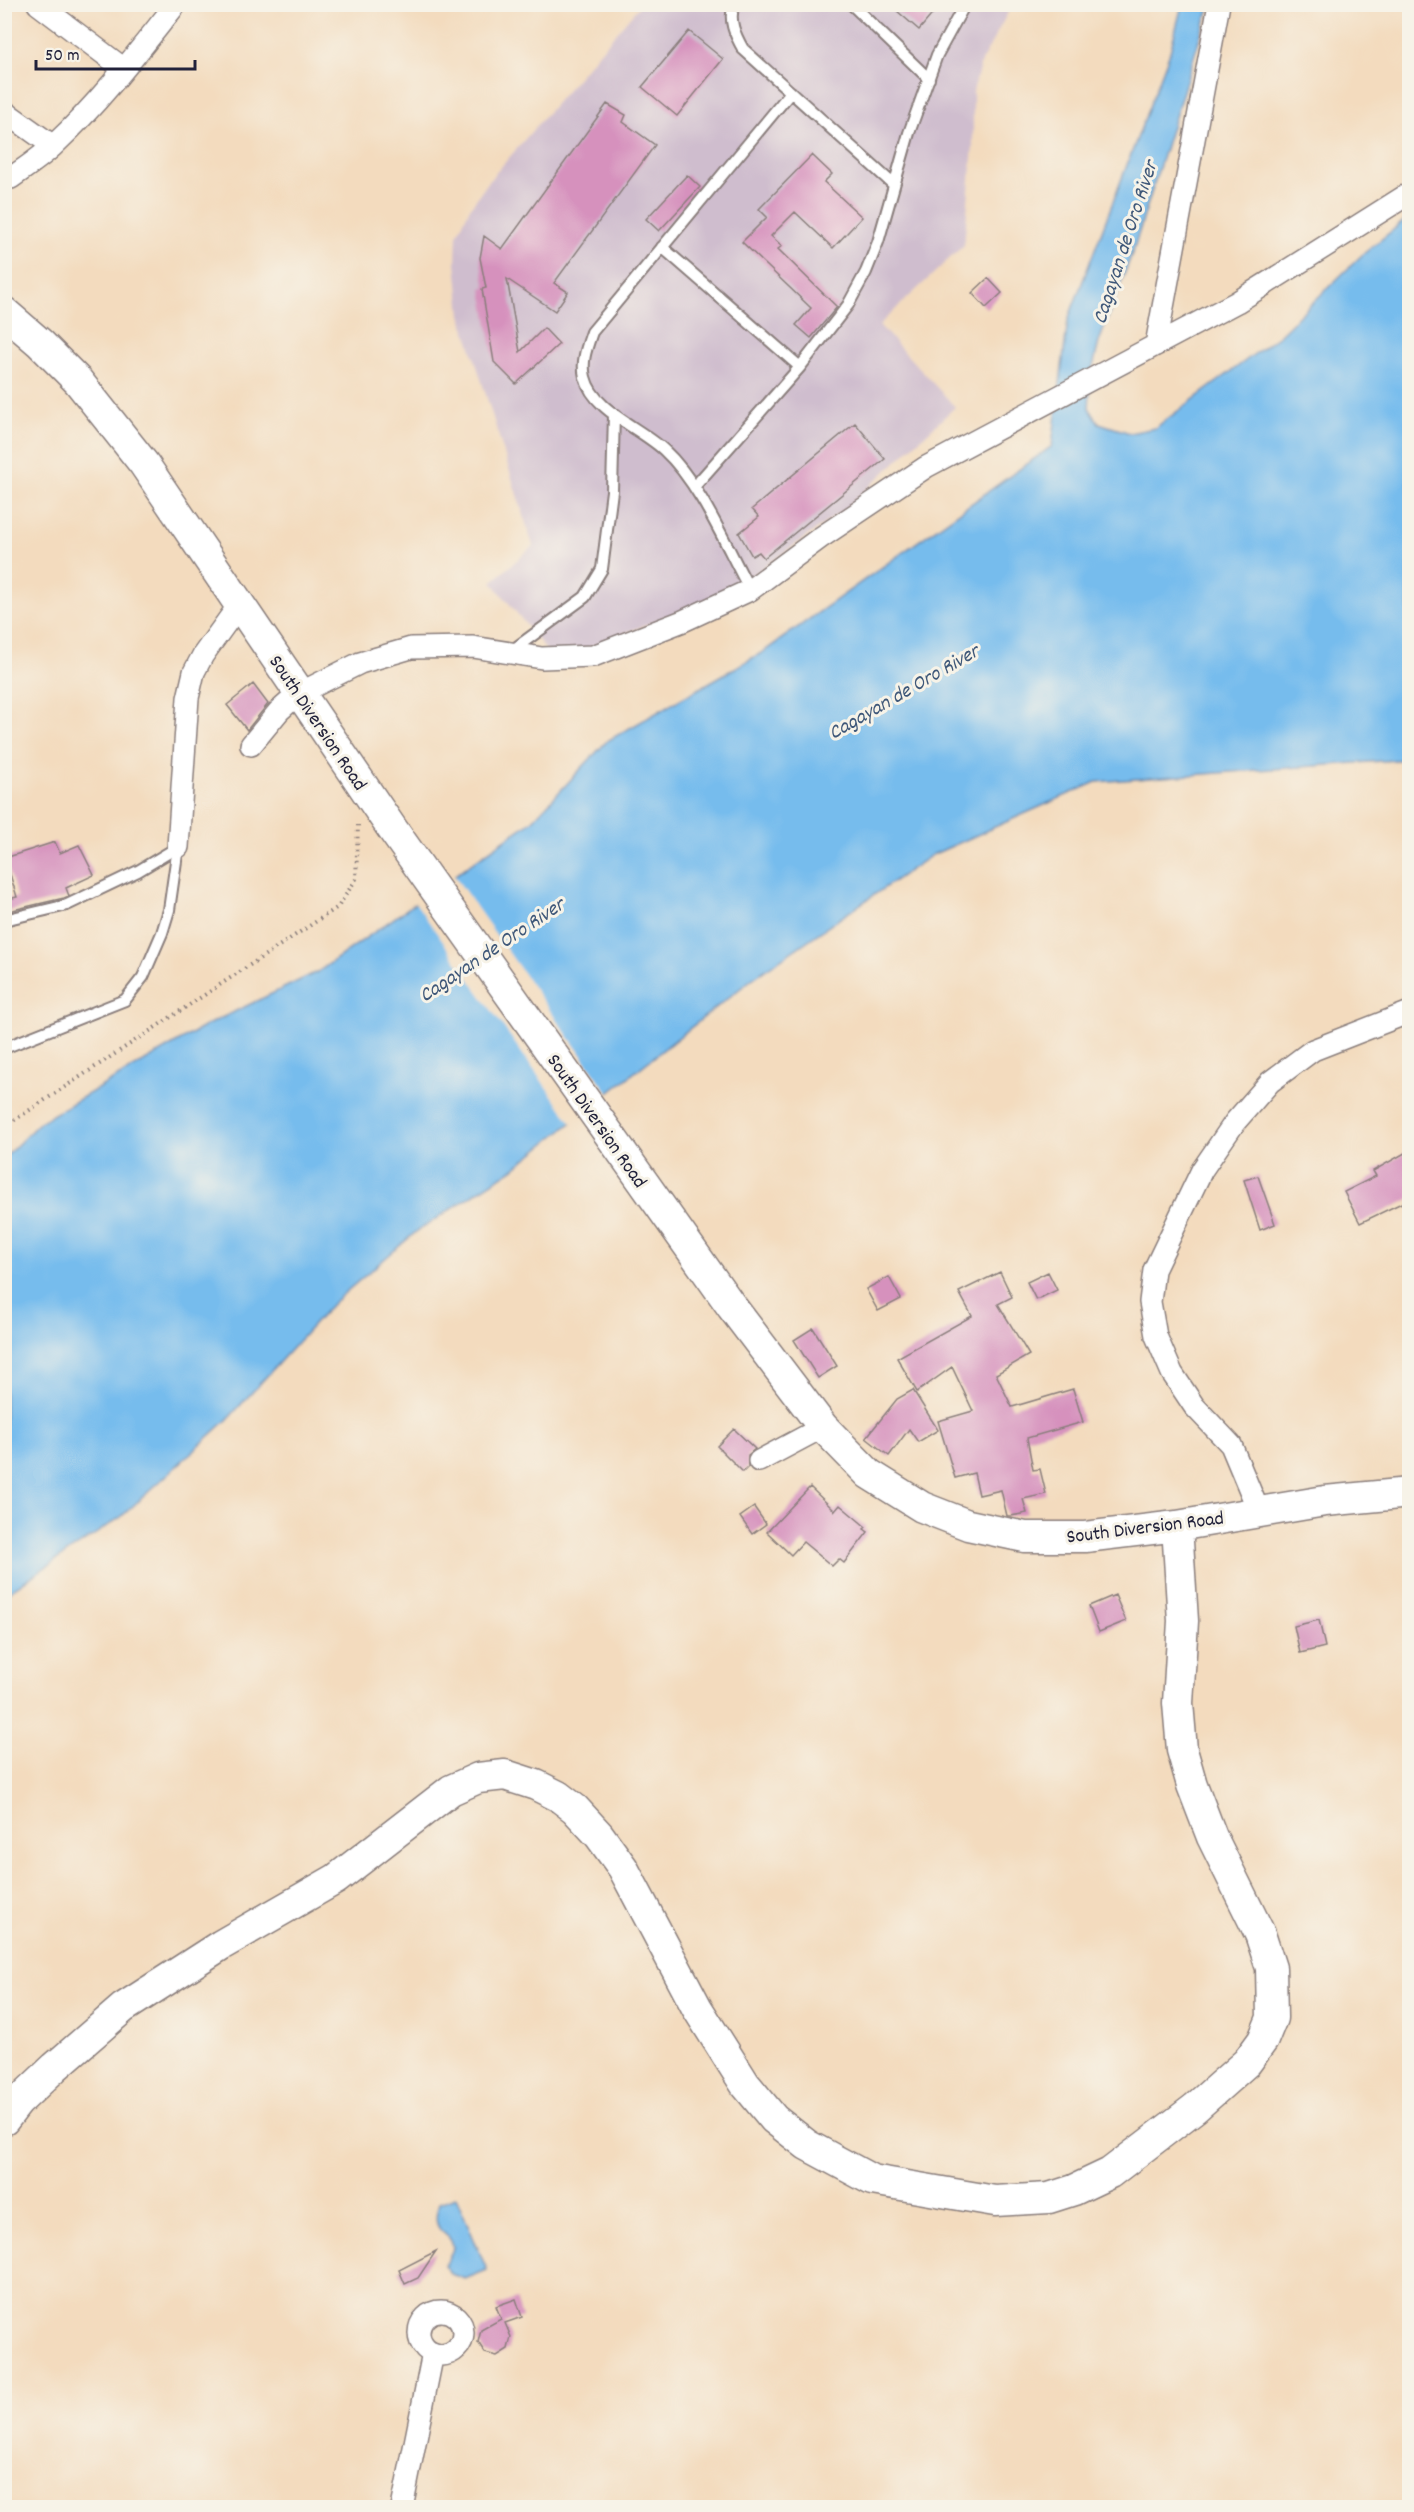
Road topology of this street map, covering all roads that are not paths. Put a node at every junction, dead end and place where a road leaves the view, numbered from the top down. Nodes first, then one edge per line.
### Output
1 (38, 4) edge
2 (176, 4) edge
3 (734, 4) edge
4 (851, 4) edge
5 (965, 4) edge
6 (1219, 4) edge
7 (124, 69) junction
8 (929, 79) junction
9 (791, 92) junction
10 (4, 111) edge
11 (53, 146) junction
12 (11, 178) dead end
13 (894, 185) junction
14 (1410, 193) edge
15 (662, 247) junction
16 (4, 312) edge
17 (1148, 350) junction
18 (800, 367) junction
19 (614, 414) junction
20 (694, 487) junction
21 (750, 590) junction
22 (239, 604) junction
23 (508, 654) junction
24 (298, 694) junction
25 (251, 745) dead end
26 (178, 848) junction
27 (4, 920) edge
28 (1410, 1012) edge
29 (4, 1048) edge
30 (823, 1428) junction
31 (759, 1461) dead end
32 (1410, 1493) edge
33 (1259, 1512) junction
34 (1178, 1526) junction
35 (4, 2120) edge
36 (433, 2353) dead end
37 (402, 2508) edge

1 - 7 street
2 - 7 street
3 - 9 lane
4 - 8 lane
5 - 8 lane
6 - 17 street
7 - 11 street
8 - 13 lane
9 - 13 lane
9 - 15 lane
10 - 11 street
11 - 12 street
13 - 18 lane
14 - 17 street
15 - 18 lane
15 - 19 lane
16 - 22 street, South Diversion Road
17 - 21 street
18 - 20 lane
19 - 20 lane
19 - 23 lane
20 - 21 lane
21 - 23 street
22 - 24 street, South Diversion Road
22 - 26 street
23 - 24 street
24 - 25 street
24 - 30 street, South Diversion Road
26 - 27 lane
26 - 29 lane
28 - 33 street
30 - 31 street
30 - 34 street, South Diversion Road
32 - 33 street, South Diversion Road
33 - 34 street, South Diversion Road
34 - 35 street
36 - 37 street

